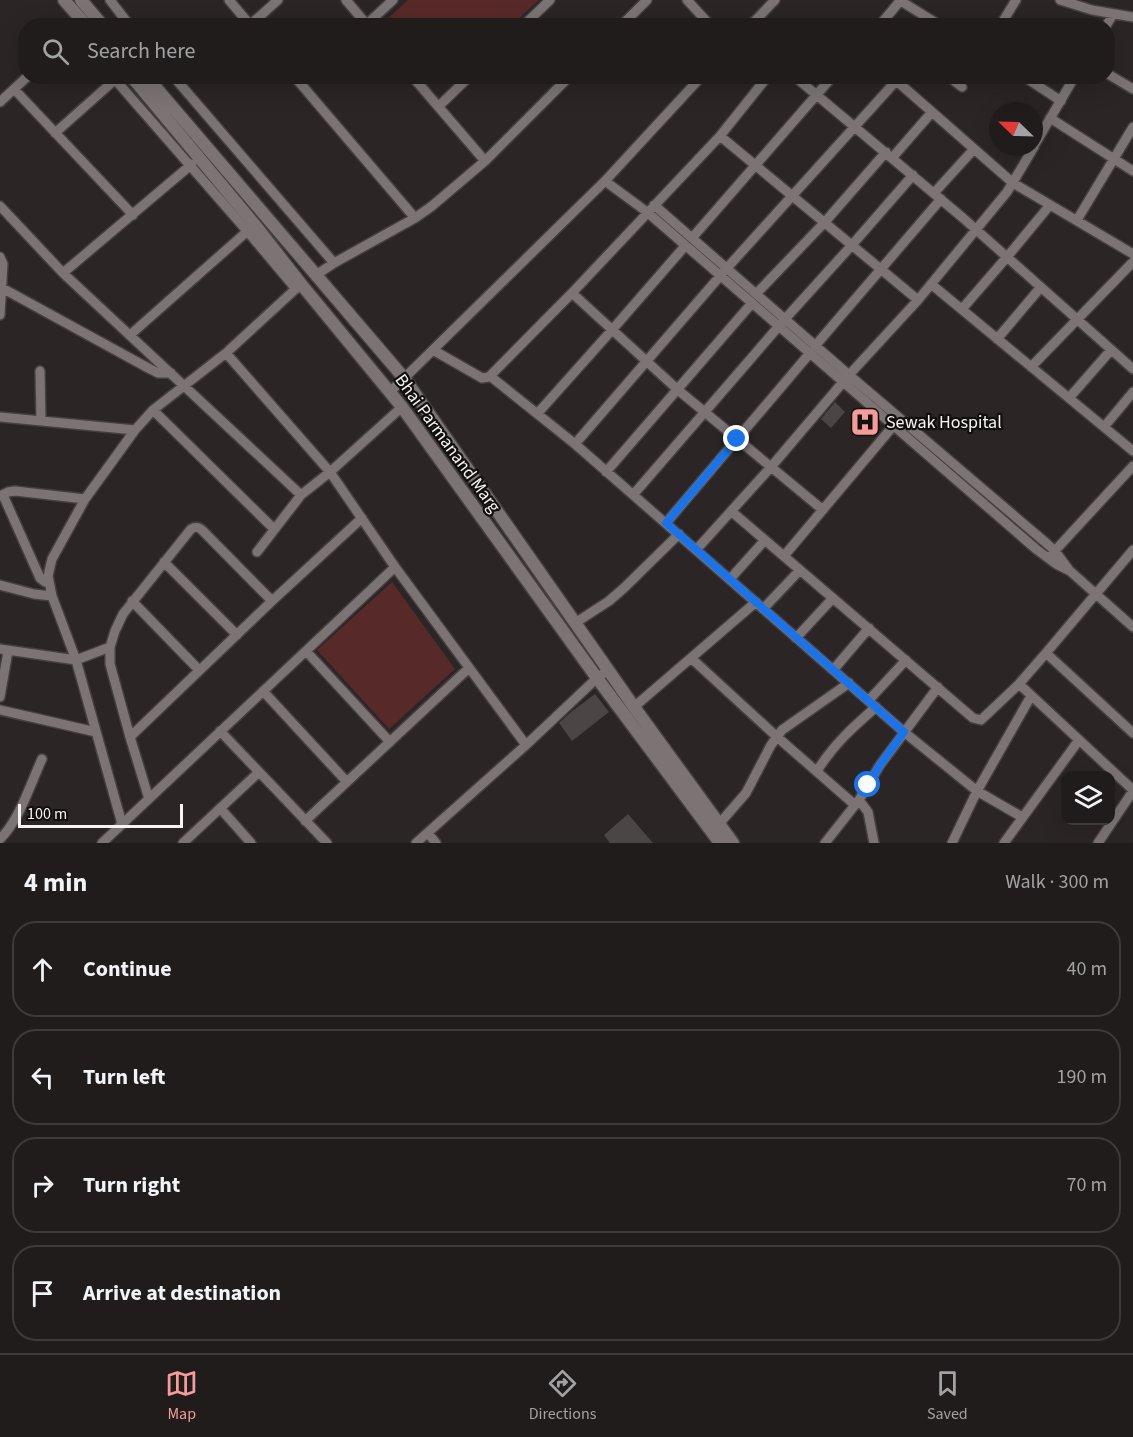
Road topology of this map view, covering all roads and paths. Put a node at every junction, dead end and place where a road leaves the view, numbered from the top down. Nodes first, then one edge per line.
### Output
1 (64, 0) edge
2 (81, 0) edge
3 (110, 0) edge
4 (229, 0) edge
5 (278, 0) edge
6 (346, 0) edge
7 (393, 0) edge
8 (550, 0) edge
9 (647, 0) edge
10 (687, 0) edge
11 (775, 0) edge
12 (900, 0) edge
13 (1016, 0) edge
14 (1060, 0) edge
15 (1075, 3) edge
16 (1113, 14) junction
17 (1133, 17) edge
18 (79, 18) edge
19 (96, 18) edge
20 (124, 18) edge
21 (244, 18) edge
22 (258, 18) edge
23 (361, 18) edge
24 (374, 18) edge
25 (531, 18) edge
26 (629, 18) edge
27 (704, 18) edge
28 (758, 18) edge
29 (886, 18) edge
30 (928, 18) edge
31 (1005, 18) edge
32 (1111, 18) edge
33 (1115, 79) edge
34 (19, 84) edge
35 (108, 84) edge
36 (120, 84) edge
37 (137, 84) edge
38 (153, 84) edge
39 (180, 84) edge
40 (301, 84) edge
41 (419, 84) edge
42 (462, 84) edge
43 (562, 84) edge
44 (695, 84) edge
45 (762, 84) edge
46 (804, 84) edge
47 (826, 84) edge
48 (890, 84) edge
49 (900, 84) edge
50 (958, 84) edge
51 (1035, 84) edge
52 (1071, 84) edge
53 (962, 87) dead end
54 (14, 89) junction
55 (1133, 89) edge
56 (817, 95) junction
57 (1061, 101) junction
58 (0, 102) edge
59 (439, 106) junction
60 (932, 112) junction
61 (1050, 118) junction
62 (855, 127) junction
63 (1133, 127) edge
64 (1043, 131) edge
65 (55, 133) junction
66 (720, 136) junction
67 (974, 149) junction
68 (889, 155) junction
69 (1029, 156) edge
70 (199, 158) junction
71 (1114, 159) junction
72 (485, 161) junction
73 (189, 166) junction
74 (756, 166) junction
75 (1133, 171) edge
76 (913, 175) junction
77 (604, 181) junction
78 (1013, 183) junction
79 (793, 196) junction
80 (937, 196) junction
81 (1050, 205) junction
82 (0, 206) edge
83 (651, 209) junction
84 (133, 215) junction
85 (415, 218) junction
86 (1077, 220) junction
87 (824, 223) junction
88 (251, 228) junction
89 (976, 230) junction
90 (692, 238) junction
91 (852, 245) junction
92 (685, 246) junction
93 (1133, 254) edge
94 (0, 257) edge
95 (1007, 257) junction
96 (1133, 262) edge
97 (334, 263) junction
98 (881, 269) junction
99 (724, 272) junction
100 (63, 273) junction
101 (316, 275) junction
102 (931, 284) junction
103 (298, 286) junction
104 (1041, 287) junction
105 (2, 288) junction
106 (572, 292) junction
107 (754, 299) junction
108 (918, 300) junction
109 (962, 309) junction
110 (0, 315) edge
111 (1077, 320) junction
112 (782, 323) junction
113 (612, 330) junction
114 (130, 335) junction
115 (997, 339) junction
116 (433, 350) junction
117 (812, 350) junction
118 (1111, 350) junction
119 (226, 353) junction
120 (647, 362) junction
121 (1031, 367) junction
122 (1133, 368) edge
123 (40, 371) dead end
124 (171, 373) junction
125 (490, 376) junction
126 (404, 378) junction
127 (846, 379) junction
128 (184, 385) junction
129 (678, 390) junction
130 (390, 392) junction
131 (1133, 392) edge
132 (1069, 398) junction
133 (402, 407) junction
134 (153, 410) junction
135 (705, 413) junction
136 (537, 414) junction
137 (0, 417) edge
138 (41, 421) junction
139 (894, 425) junction
140 (1104, 427) junction
141 (135, 430) junction
142 (916, 438) junction
143 (737, 439) junction
144 (575, 444) junction
145 (1133, 451) edge
146 (1133, 466) edge
147 (771, 467) junction
148 (330, 472) junction
149 (606, 472) junction
150 (301, 495) junction
151 (633, 495) junction
152 (1, 496) edge
153 (85, 499) junction
154 (823, 510) junction
155 (731, 511) junction
156 (362, 518) junction
157 (666, 523) junction
158 (274, 529) junction
159 (679, 534) junction
160 (765, 540) junction
161 (696, 550) junction
162 (1133, 550) edge
163 (257, 552) dead end
164 (1051, 555) junction
165 (784, 556) junction
166 (164, 562) junction
167 (395, 567) junction
168 (800, 570) junction
169 (730, 579) junction
170 (49, 583) junction
171 (0, 585) edge
172 (1096, 594) junction
173 (52, 596) junction
174 (833, 598) junction
175 (132, 601) junction
176 (272, 601) junction
177 (760, 605) junction
178 (575, 623) junction
179 (1132, 624) edge
180 (869, 628) junction
181 (237, 635) junction
182 (796, 638) junction
183 (110, 647) junction
184 (4, 650) edge
185 (306, 651) junction
186 (1046, 653) junction
187 (691, 658) junction
188 (76, 660) junction
189 (906, 660) junction
190 (469, 668) junction
191 (834, 669) junction
192 (199, 670) junction
193 (608, 670) junction
194 (597, 678) junction
195 (849, 683) junction
196 (1019, 684) junction
197 (938, 687) junction
198 (263, 691) junction
199 (0, 696) edge
200 (1031, 696) junction
201 (873, 704) junction
202 (634, 707) junction
203 (0, 710) edge
204 (96, 732) junction
205 (220, 732) junction
206 (904, 732) junction
207 (1133, 734) edge
208 (776, 736) junction
209 (130, 737) junction
210 (1079, 740) junction
211 (390, 742) junction
212 (526, 745) junction
213 (42, 759) dead end
214 (817, 771) junction
215 (259, 772) junction
216 (347, 782) junction
217 (1133, 790) edge
218 (977, 791) junction
219 (149, 799) junction
220 (857, 802) junction
221 (220, 808) junction
222 (1023, 818) junction
223 (305, 821) junction
224 (122, 824) junction
225 (719, 824) junction
226 (428, 833) junction
227 (0, 839) edge
228 (102, 843) edge
229 (183, 843) edge
230 (251, 843) edge
231 (327, 843) edge
232 (416, 843) edge
233 (436, 843) edge
234 (720, 843) edge
235 (733, 843) edge
236 (825, 843) edge
237 (874, 843) edge
238 (952, 843) edge
239 (1004, 843) edge
240 (1098, 843) edge

1 - 18 street
2 - 19 street
3 - 20 street
4 - 21 street
5 - 22 street
6 - 23 street
7 - 24 street
8 - 25 street
9 - 26 street
10 - 27 street
11 - 28 street
12 - 29 street
12 - 30 street
13 - 31 street
14 - 15 street
15 - 16 street
16 - 17 street
16 - 32 street
33 - 55 street
34 - 54 street
35 - 65 street
36 - 73 street
37 - 70 street, Bhai Parmanand Marg
38 - 101 street, Bhai Parmanand Marg
39 - 97 street
40 - 85 street
41 - 59 street
42 - 59 street
43 - 72 street
44 - 77 street
45 - 66 street
46 - 56 street
47 - 56 street
48 - 62 street
49 - 60 street
50 - 53 street
51 - 57 street
52 - 57 street
54 - 58 street
54 - 65 street
56 - 62 street
56 - 74 street
57 - 61 street
59 - 72 street
60 - 67 street
60 - 68 street
61 - 64 street
61 - 71 street
62 - 68 street
62 - 79 street
63 - 71 street
65 - 84 street
66 - 74 street
66 - 83 street
67 - 78 street
67 - 80 street
68 - 76 street
68 - 87 street
69 - 78 street
70 - 73 street
70 - 88 street, Bhai Parmanand Marg
71 - 75 street
71 - 86 street
72 - 85 street
73 - 84 street
73 - 88 street
74 - 79 street
74 - 90 street
76 - 80 street
76 - 91 street
77 - 83 street
77 - 116 street
78 - 81 street
78 - 89 street
79 - 87 street
79 - 99 street
80 - 89 street
80 - 98 street
81 - 86 street
81 - 95 street
82 - 100 street
83 - 90 street
83 - 92 street
83 - 106 street
84 - 100 street
85 - 97 street
86 - 93 street
87 - 91 street
87 - 107 street
88 - 103 street, Bhai Parmanand Marg
88 - 114 street
89 - 95 street
89 - 102 street
90 - 99 street
91 - 98 street
91 - 112 street
92 - 99 street
92 - 113 street
94 - 105 street
95 - 104 street
95 - 109 street
96 - 111 street
97 - 101 street
98 - 108 street
98 - 117 street
99 - 107 street
99 - 120 street
100 - 114 street
101 - 126 street, Bhai Parmanand Marg
102 - 108 street
102 - 109 street
103 - 119 street
103 - 130 street, Bhai Parmanand Marg
104 - 111 street
104 - 115 street
105 - 110 street
105 - 124 street
106 - 113 street
106 - 125 street
107 - 112 street
107 - 129 street
108 - 127 street
109 - 115 street
111 - 118 street
111 - 121 street
112 - 117 street
112 - 135 street
113 - 120 street
113 - 136 street
114 - 124 street
115 - 121 street
116 - 125 street
116 - 126 street
117 - 127 street
117 - 143 street
118 - 122 street
118 - 132 street
119 - 128 street
119 - 148 street
120 - 129 street
120 - 144 street
121 - 132 street
123 - 138 street
124 - 128 street
125 - 136 street
126 - 130 street
126 - 178 street, Bhai Parmanand Marg
127 - 139 street
127 - 142 street
127 - 147 street
128 - 134 street
128 - 150 street
129 - 135 street
129 - 149 street
130 - 133 street, Bhai Parmanand Marg
131 - 140 street
132 - 140 street
133 - 148 street
133 - 194 street, Bhai Parmanand Marg
134 - 141 street
134 - 158 street
135 - 143 street
135 - 151 street
136 - 144 street
137 - 138 street
138 - 141 street
139 - 142 street
139 - 154 street
140 - 145 street
141 - 153 street
142 - 164 street
143 - 147 street
143 - 157 street
144 - 149 street
146 - 164 street
147 - 154 street
147 - 155 street
148 - 150 street
148 - 156 street
149 - 151 street
150 - 158 street
151 - 157 street
152 - 153 street
152 - 170 street
153 - 170 street
154 - 165 street
155 - 160 street
155 - 161 street
156 - 167 street
156 - 176 street
157 - 159 street
158 - 163 street
159 - 161 street
159 - 178 street
160 - 165 street
160 - 169 street
161 - 169 street
162 - 172 street
164 - 172 street
165 - 168 street
166 - 175 street
166 - 176 street
166 - 181 street
167 - 185 street
167 - 190 street
168 - 174 street
168 - 177 street
169 - 177 street
170 - 173 street
171 - 173 street
172 - 179 street
172 - 186 street
173 - 188 street
174 - 180 street
174 - 182 street
175 - 183 street
175 - 192 street
176 - 181 street
177 - 182 street
177 - 187 street
178 - 193 street, Bhai Parmanand Marg
180 - 189 street
180 - 191 street
181 - 192 street
182 - 191 street
183 - 188 street
183 - 209 street
184 - 188 street
184 - 199 street
185 - 198 street
185 - 211 street
186 - 196 street
186 - 207 street
187 - 202 street
187 - 208 street
188 - 204 street
189 - 197 street
189 - 201 street
190 - 211 street
190 - 212 street
191 - 195 street
192 - 209 street
193 - 194 street
193 - 202 street, Bhai Parmanand Marg
194 - 212 street
194 - 234 street, Bhai Parmanand Marg
195 - 201 street
195 - 208 street
196 - 197 street
196 - 200 street
197 - 206 street
198 - 205 street
198 - 216 street
200 - 210 street
200 - 218 street
201 - 206 street
201 - 214 street
202 - 225 street, Bhai Parmanand Marg
203 - 204 street
204 - 224 street
205 - 215 street
205 - 219 street
206 - 218 street
206 - 220 street
208 - 214 street
208 - 225 street
209 - 219 street
210 - 217 street
210 - 222 street
211 - 216 street
212 - 226 street
213 - 227 street
214 - 220 street
215 - 221 street
215 - 223 street
216 - 223 street
217 - 240 street
218 - 222 street
218 - 238 street
219 - 224 street
220 - 236 street
220 - 237 street
221 - 229 street
221 - 230 street
222 - 239 street
223 - 231 street
224 - 228 street
225 - 235 street, Bhai Parmanand Marg
226 - 232 street
226 - 233 street

